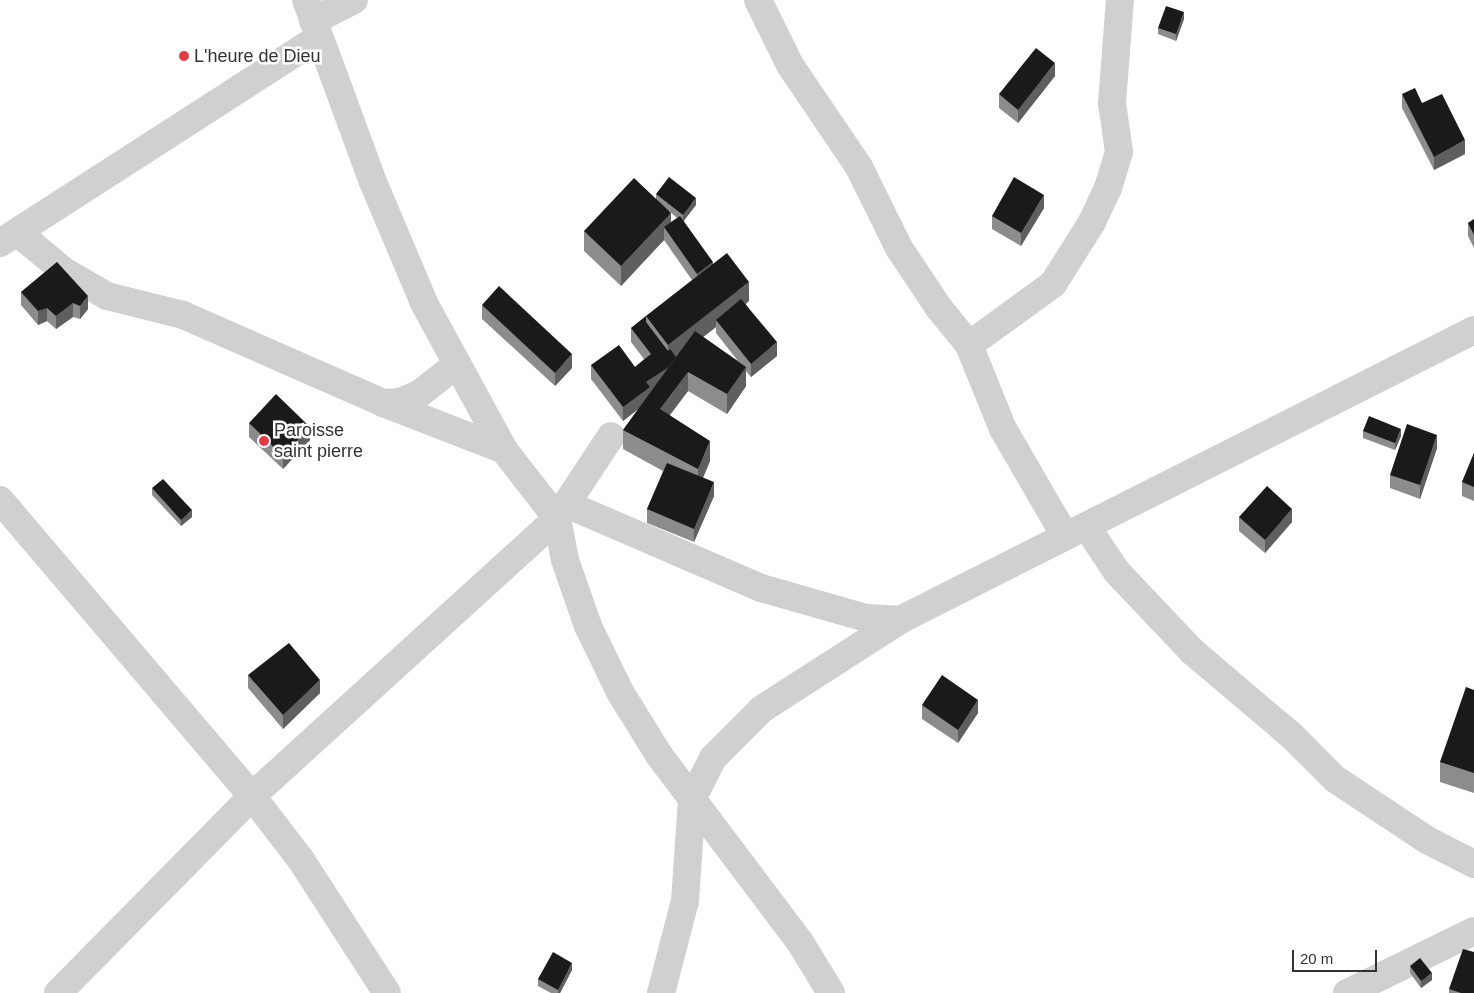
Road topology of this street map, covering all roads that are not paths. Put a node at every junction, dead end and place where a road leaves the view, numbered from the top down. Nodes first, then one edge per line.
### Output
1 (354, 0) edge
2 (758, 0) edge
3 (1120, 0) edge
4 (313, 20) edge
5 (9, 238) edge
6 (1474, 330) edge
7 (969, 345) junction
8 (455, 366) junction
9 (383, 403) junction
10 (611, 436) dead end
11 (504, 450) junction
12 (0, 500) edge
13 (561, 511) junction
14 (1076, 531) junction
15 (900, 620) junction
16 (252, 796) junction
17 (692, 799) junction
18 (1474, 864) edge
19 (1474, 931) edge
20 (58, 993) edge
21 (387, 993) edge
22 (661, 993) edge
23 (832, 993) edge
24 (1346, 993) edge

1 - 4 street
2 - 7 street
3 - 7 street
4 - 5 street
4 - 8 street
5 - 9 street
6 - 14 street
7 - 14 street
8 - 9 street
8 - 11 street
9 - 11 street
10 - 13 street
11 - 13 street
12 - 16 street
13 - 15 street
13 - 16 street
13 - 17 street
14 - 15 street
14 - 18 street
15 - 17 street
16 - 20 street
16 - 21 street
17 - 22 street
17 - 23 street
19 - 24 street

